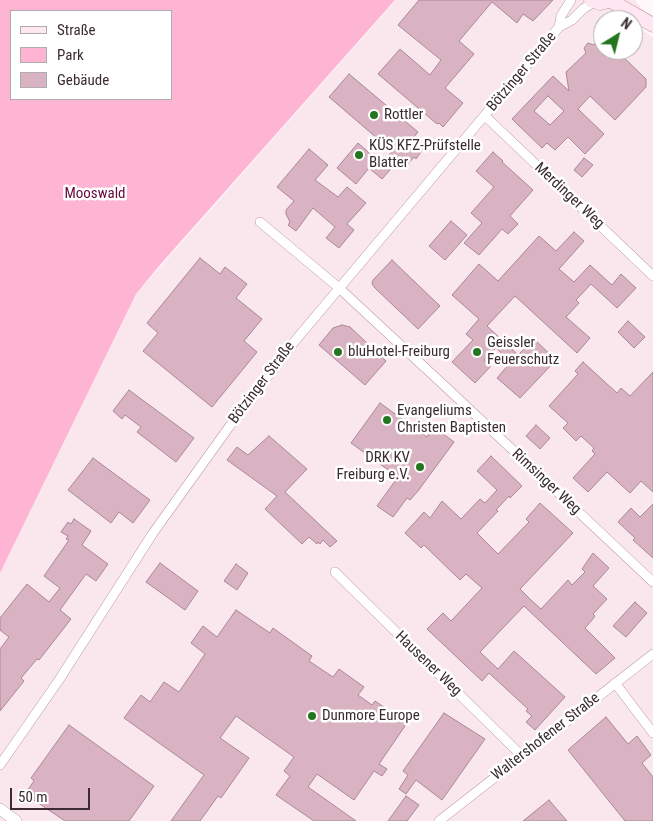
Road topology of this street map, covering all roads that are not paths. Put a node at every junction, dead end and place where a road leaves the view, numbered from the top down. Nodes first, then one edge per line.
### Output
1 (572, 0) edge
2 (612, 0) edge
3 (629, 0) edge
4 (593, 1) edge
5 (650, 22) edge
6 (559, 27) junction
7 (485, 116) junction
8 (260, 222) dead end
9 (653, 276) edge
10 (338, 287) junction
11 (335, 572) dead end
12 (653, 582) edge
13 (653, 654) edge
14 (615, 683) junction
15 (653, 733) edge
16 (522, 756) junction
17 (0, 765) edge
18 (0, 809) edge
19 (16, 821) edge
20 (439, 821) edge

1 - 6 street, Bötzinger Straße
2 - 4 main road
2 - 5 main road
3 - 5 main road
4 - 6 street, Bötzinger Straße
6 - 7 street, Bötzinger Straße
7 - 9 street, Merdinger Weg
7 - 10 street, Bötzinger Straße
8 - 10 street, Rimsinger Weg
10 - 12 street, Rimsinger Weg
10 - 17 street, Bötzinger Straße
11 - 16 street, Hausener Weg
13 - 14 street, Waltershofener Straße
14 - 15 street
14 - 16 street, Waltershofener Straße
16 - 20 street, Waltershofener Straße
18 - 19 street

